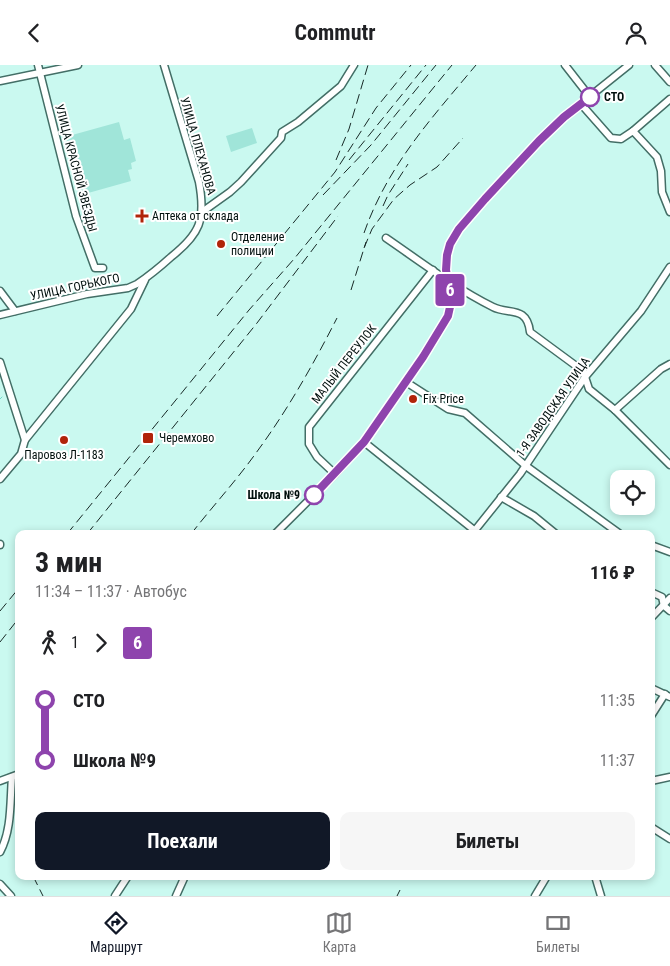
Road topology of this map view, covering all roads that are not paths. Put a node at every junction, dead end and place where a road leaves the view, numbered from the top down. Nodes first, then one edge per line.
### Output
1 (38, 65) edge
2 (78, 65) edge
3 (164, 65) edge
4 (354, 65) edge
5 (565, 65) edge
6 (629, 65) edge
7 (656, 65) edge
8 (40, 73) junction
9 (0, 81) edge
10 (670, 81) edge
11 (590, 97) junction
12 (670, 99) edge
13 (581, 104) junction
14 (633, 131) junction
15 (669, 208) edge
16 (202, 212) junction
17 (195, 234) joint
18 (386, 237) dead end
19 (670, 267) edge
20 (103, 268) dead end
21 (433, 270) junction
22 (146, 277) junction
23 (448, 281) junction
24 (0, 291) edge
25 (15, 311) junction
26 (0, 315) edge
27 (0, 362) edge
28 (670, 364) edge
29 (585, 377) junction
30 (406, 381) junction
31 (615, 410) junction
32 (25, 441) junction
33 (364, 442) junction
34 (670, 465) edge
35 (526, 466) junction
36 (335, 474) junction
37 (0, 479) edge
38 (501, 497) junction
39 (278, 530) edge
40 (471, 530) edge
41 (477, 530) edge
42 (551, 530) edge
43 (614, 530) edge
44 (655, 546) edge
45 (670, 552) edge
46 (655, 594) edge
47 (670, 598) edge
48 (664, 606) junction
49 (670, 611) edge
50 (655, 614) edge
51 (655, 690) edge
52 (668, 696) edge
53 (655, 711) edge
54 (15, 776) edge
55 (12, 777) junction
56 (670, 777) edge
57 (655, 780) edge
58 (0, 781) edge
59 (655, 830) edge
60 (670, 839) edge
61 (0, 852) edge
62 (125, 880) edge
63 (183, 880) edge
64 (545, 880) edge
65 (596, 880) edge
66 (0, 884) edge
67 (11, 896) edge
68 (115, 896) edge
69 (176, 896) edge
70 (535, 896) edge
71 (601, 896) edge

1 - 8 street, УЛИЦА КРАСНОЙ ЗВЕЗДЫ
2 - 8 street
3 - 16 street, УЛИЦА ПЛЕХАНОВА
4 - 16 street
5 - 11 street
6 - 11 street
7 - 10 street
8 - 9 street
8 - 20 street, УЛИЦА КРАСНОЙ ЗВЕЗДЫ
11 - 13 street
12 - 14 street
13 - 14 street
13 - 23 street
14 - 15 street
16 - 17 street, УЛИЦА ПЛЕХАНОВА
17 - 22 street, УЛИЦА ГОРЬКОГО
18 - 21 street
19 - 29 street, 1-Я ЗАВОДСКАЯ УЛИЦА
21 - 23 street
21 - 36 street, МАЛЫЙ ПЕРЕУЛОК
22 - 25 street, УЛИЦА ГОРЬКОГО
22 - 32 street
23 - 29 street
23 - 30 street
24 - 25 street
25 - 26 street, УЛИЦА ГОРЬКОГО
27 - 32 street
28 - 31 street
29 - 31 street
29 - 35 street, 1-Я ЗАВОДСКАЯ УЛИЦА
30 - 33 street
30 - 35 street
31 - 34 street
32 - 37 street
33 - 36 street
33 - 40 street
35 - 38 street, 1-Я ЗАВОДСКАЯ УЛИЦА
35 - 43 street
36 - 39 street
38 - 41 street, 1-Я ЗАВОДСКАЯ УЛИЦА
38 - 42 street
44 - 45 street
46 - 48 street
47 - 48 street
48 - 49 street
48 - 50 street
51 - 52 street
52 - 53 street
54 - 55 street
55 - 58 street
55 - 61 street
56 - 57 street
59 - 60 street
62 - 68 street
63 - 69 street
64 - 70 street
65 - 71 street
66 - 67 street

